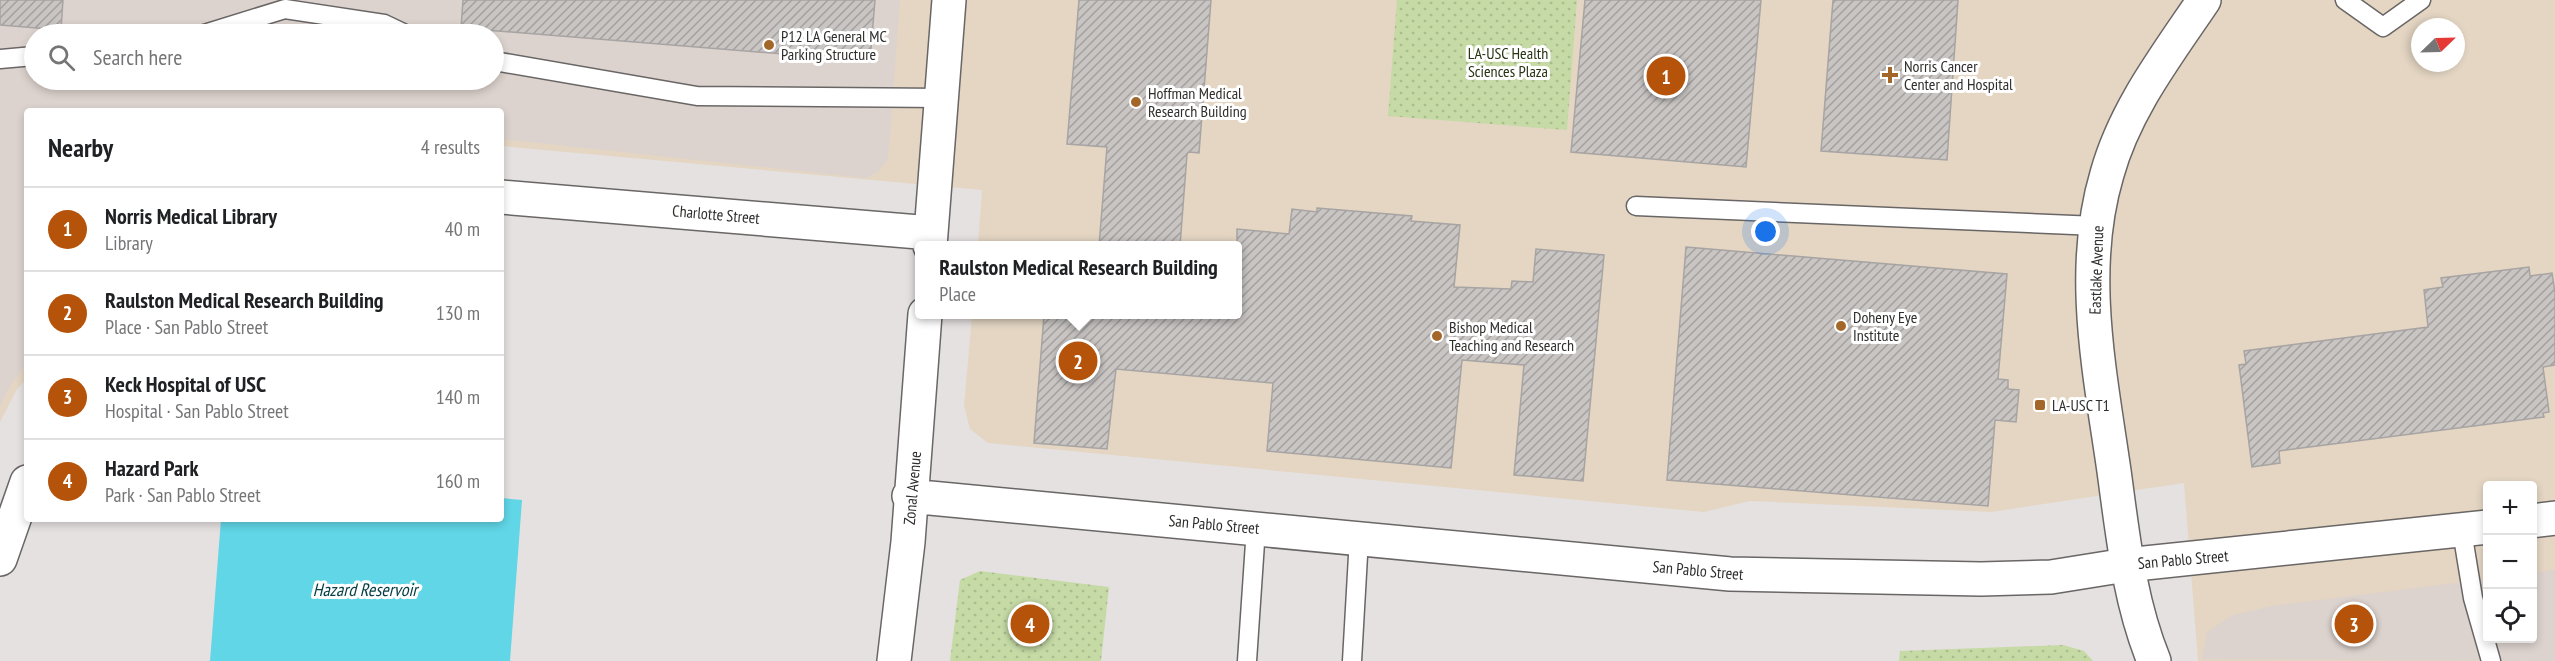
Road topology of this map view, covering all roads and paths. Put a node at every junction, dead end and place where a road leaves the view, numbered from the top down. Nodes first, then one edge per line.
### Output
1 (949, 0) edge
2 (2204, 0) edge
3 (2345, 0) edge
4 (2421, 0) edge
5 (236, 24) edge
6 (384, 24) edge
7 (24, 57) edge
8 (0, 59) edge
9 (504, 63) edge
10 (942, 98) junction
11 (504, 197) edge
12 (1636, 206) dead end
13 (2097, 226) junction
14 (931, 239) edge
15 (925, 319) edge
16 (24, 491) edge
17 (909, 496) junction
18 (2555, 518) edge
19 (2537, 520) edge
20 (1256, 528) junction
21 (2475, 529) edge
22 (1359, 538) junction
23 (0, 559) edge
24 (2126, 565) junction
25 (894, 661) edge
26 (1247, 661) edge
27 (1352, 661) edge
28 (2154, 661) edge
29 (2491, 661) edge

1 - 10 street
2 - 13 street, Eastlake Avenue
3 - 4 lane
5 - 6 lane
7 - 8 lane
9 - 10 lane
10 - 14 street
11 - 14 street, Charlotte Street
12 - 13 lane
13 - 24 street, Eastlake Avenue
15 - 17 street, Zonal Avenue
16 - 23 street
17 - 20 street, San Pablo Street
17 - 25 street, Zonal Avenue
18 - 19 street
20 - 22 street, San Pablo Street
20 - 26 lane
21 - 24 street, San Pablo Street
21 - 29 lane
22 - 24 street, San Pablo Street
22 - 27 lane
24 - 28 street, Eastlake Avenue

